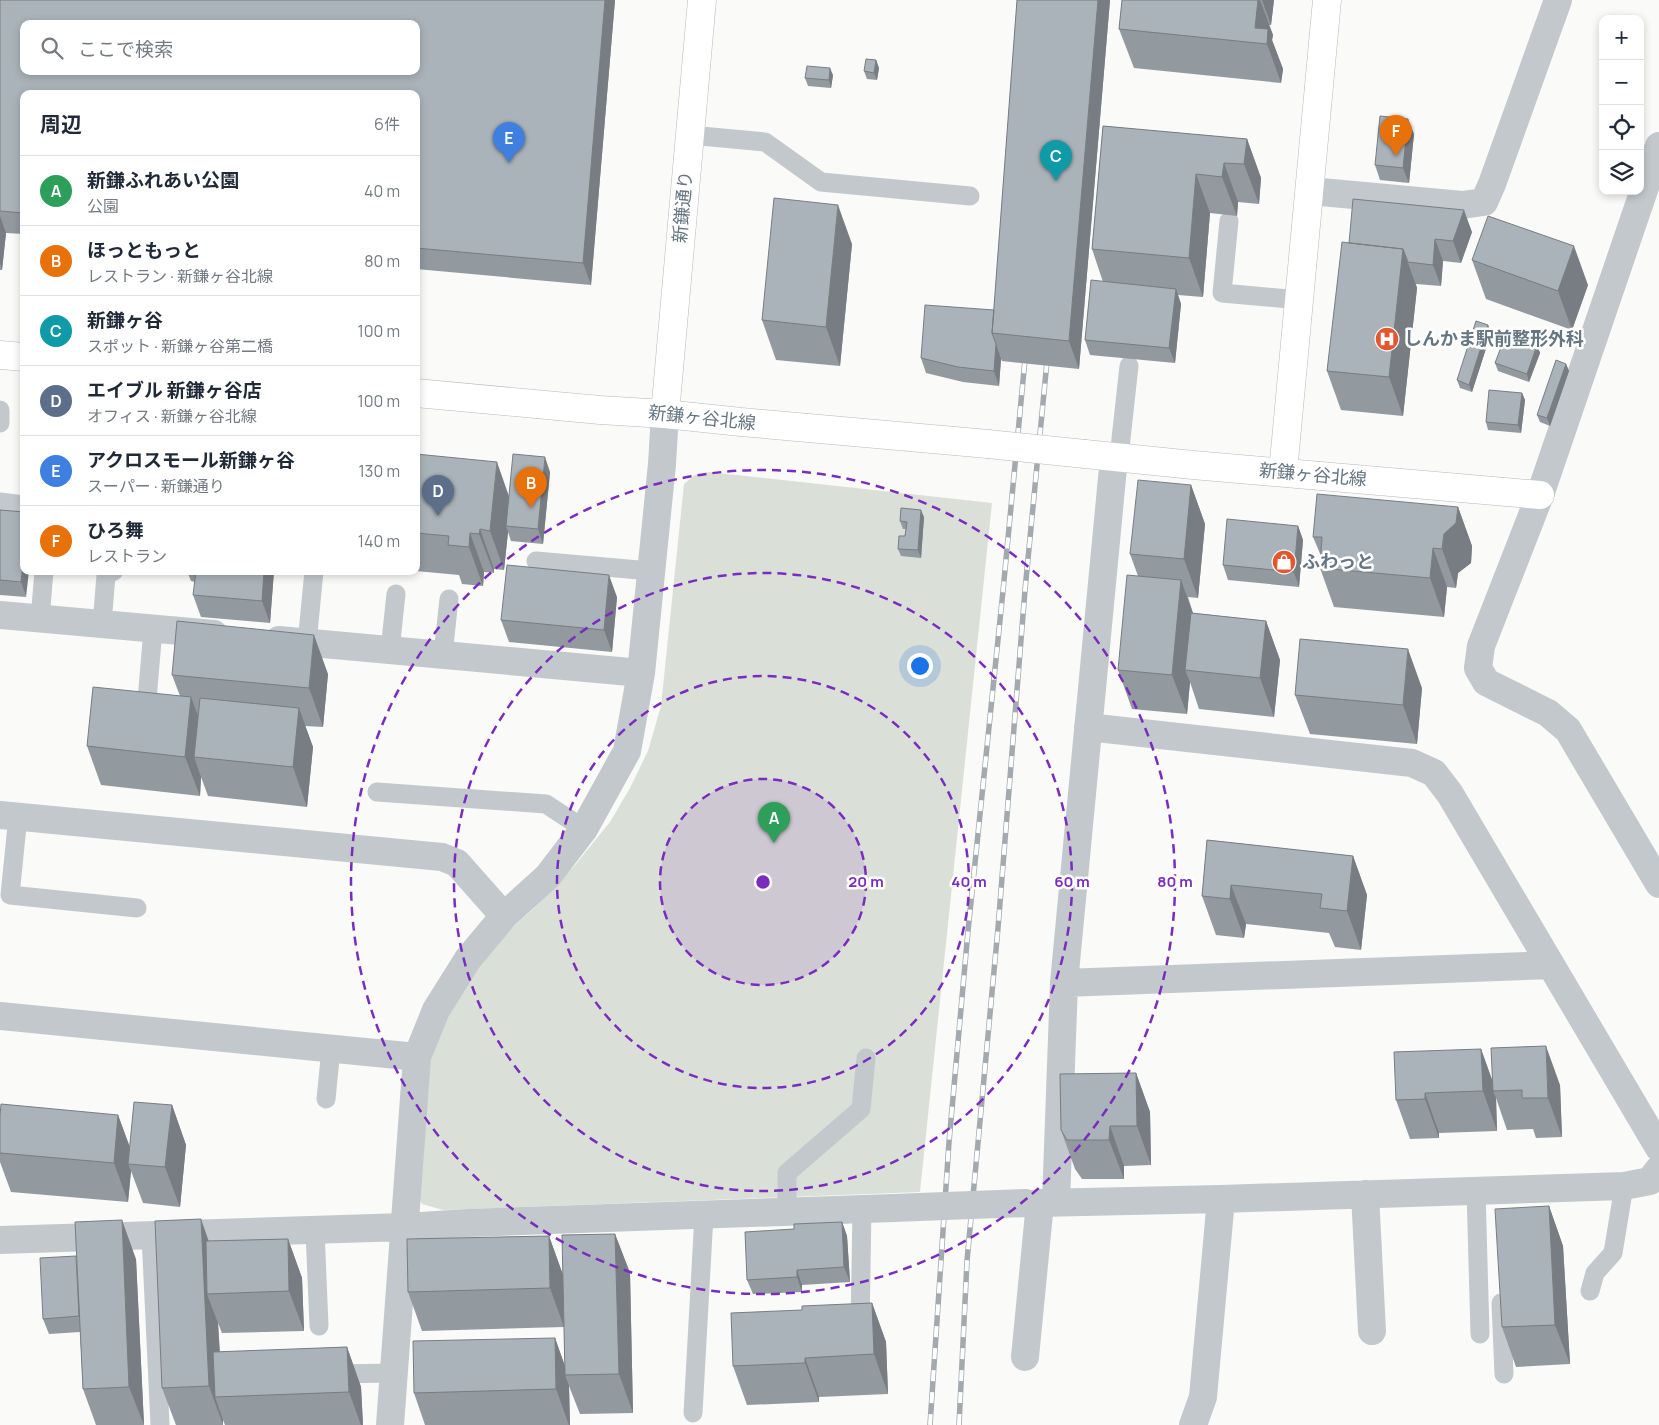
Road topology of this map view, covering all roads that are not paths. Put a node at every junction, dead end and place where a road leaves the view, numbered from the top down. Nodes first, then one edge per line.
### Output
1 (702, 0) edge
2 (1327, 0) edge
3 (1558, 0) edge
4 (690, 134) junction
5 (1659, 146) edge
6 (1310, 191) junction
7 (970, 196) dead end
8 (1229, 221) dead end
9 (1300, 300) junction
10 (0, 355) edge
11 (20, 357) edge
12 (1129, 366) dead end
13 (420, 393) edge
14 (0, 410) edge
15 (665, 414) junction
16 (0, 423) edge
17 (1116, 457) junction
18 (1283, 472) junction
19 (1540, 495) junction
20 (0, 502) edge
21 (20, 504) edge
22 (536, 561) dead end
23 (651, 571) junction
24 (44, 575) edge
25 (106, 575) edge
26 (314, 575) edge
27 (396, 594) dead end
28 (449, 599) dead end
29 (0, 615) edge
30 (40, 619) junction
31 (102, 624) junction
32 (153, 629) junction
33 (307, 643) junction
34 (390, 650) junction
35 (443, 655) junction
36 (641, 673) junction
37 (146, 712) edge
38 (1088, 727) junction
39 (377, 792) dead end
40 (9, 816) edge
41 (584, 829) junction
42 (1659, 884) edge
43 (137, 908) dead end
44 (504, 916) junction
45 (1552, 965) junction
46 (1064, 983) junction
47 (0, 1016) edge
48 (331, 1049) junction
49 (417, 1057) junction
50 (866, 1058) dead end
51 (326, 1100) dead end
52 (1659, 1148) edge
53 (1659, 1169) edge
54 (1624, 1186) junction
55 (1365, 1194) junction
56 (1490, 1196) junction
57 (1221, 1199) junction
58 (1041, 1203) junction
59 (862, 1209) junction
60 (787, 1212) junction
61 (704, 1214) junction
62 (405, 1227) junction
63 (315, 1230) junction
64 (151, 1235) junction
65 (0, 1240) edge
66 (1500, 1287) edge
67 (1590, 1291) dead end
68 (318, 1326) dead end
69 (860, 1331) edge
70 (1372, 1331) dead end
71 (1480, 1334) dead end
72 (1025, 1358) dead end
73 (401, 1362) junction
74 (316, 1374) edge
75 (1504, 1374) dead end
76 (692, 1413) dead end
77 (160, 1425) edge
78 (390, 1425) edge
79 (1192, 1425) edge

1 - 4 street, 新鎌通り
2 - 6 street
3 - 6 street
4 - 7 lane
4 - 15 street, 新鎌通り
5 - 19 street
6 - 9 street
8 - 9 lane
9 - 18 street
10 - 11 street
12 - 17 lane
13 - 15 street, 新鎌ヶ谷北線
14 - 16 lane
15 - 17 street, 新鎌ヶ谷北線, bridge
15 - 23 street
17 - 18 street, 新鎌ヶ谷北線
17 - 38 street
18 - 19 street, 新鎌ヶ谷北線
19 - 42 street
20 - 21 lane
22 - 23 lane
23 - 36 street
24 - 30 lane
25 - 31 lane
26 - 33 lane
27 - 34 lane
28 - 35 lane
29 - 30 street
30 - 31 street
31 - 32 street
32 - 33 street
32 - 37 lane
33 - 34 street
34 - 35 street
35 - 36 street
36 - 41 street
38 - 45 street
38 - 46 street
39 - 41 lane
40 - 43 lane
40 - 44 street
41 - 44 street
44 - 49 street
45 - 46 street
45 - 52 street
46 - 58 street
47 - 48 street
48 - 49 street
48 - 51 lane
49 - 62 street
50 - 60 lane
53 - 54 street
54 - 56 street
54 - 67 lane
55 - 56 street
55 - 57 street
55 - 70 street
56 - 71 lane
57 - 58 street
57 - 79 street
58 - 59 street, bridge
58 - 72 street
59 - 60 street
59 - 69 lane
60 - 61 street
61 - 62 street
61 - 76 lane
62 - 63 street
62 - 73 street
63 - 64 street
63 - 68 lane
64 - 65 street
64 - 77 lane
66 - 75 lane
73 - 74 lane
73 - 78 street

